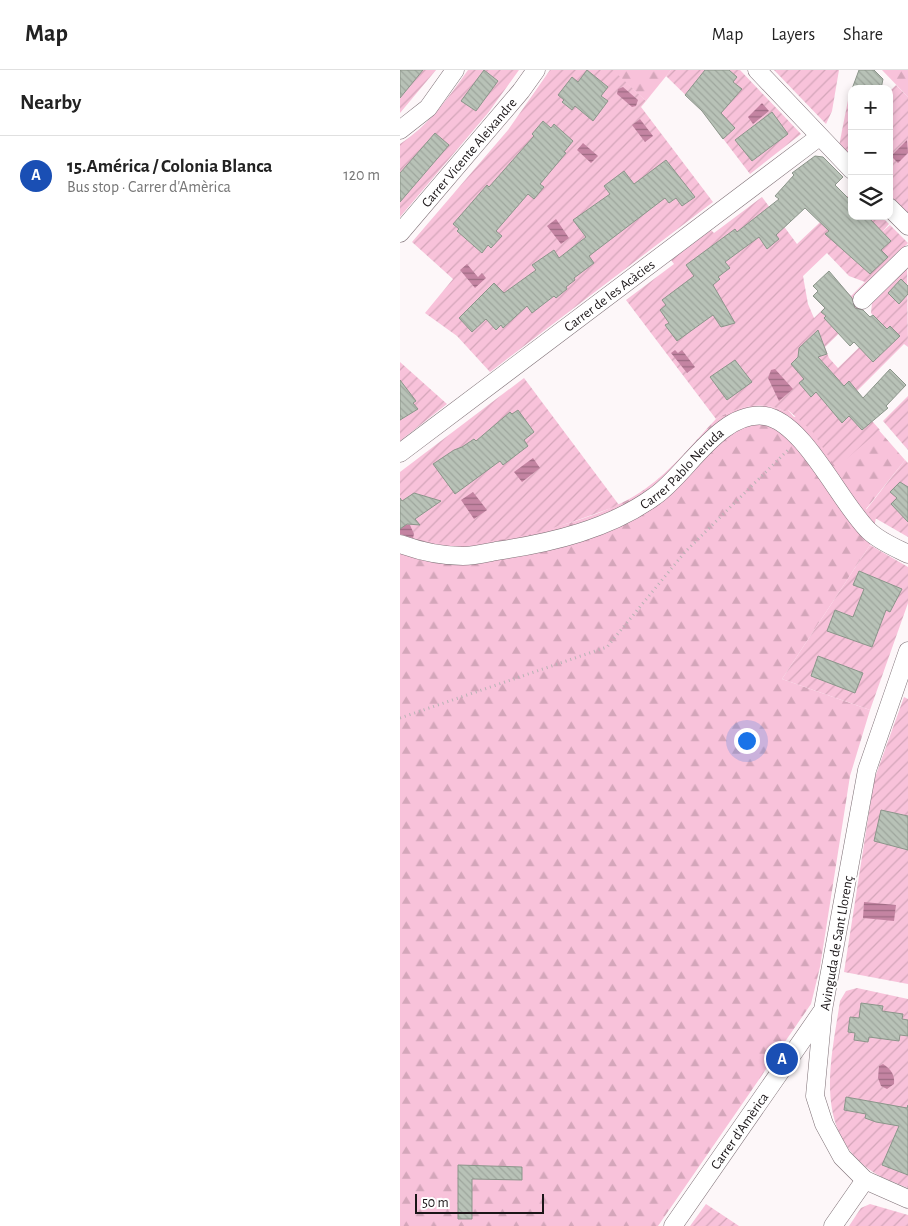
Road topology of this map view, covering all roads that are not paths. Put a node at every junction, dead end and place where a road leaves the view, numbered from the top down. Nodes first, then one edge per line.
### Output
1 (456, 70) edge
2 (536, 70) edge
3 (757, 70) edge
4 (400, 130) edge
5 (819, 137) junction
6 (848, 166) edge
7 (893, 211) edge
8 (908, 226) edge
9 (400, 233) edge
10 (908, 255) edge
11 (862, 300) dead end
12 (400, 453) edge
13 (400, 544) edge
14 (908, 554) edge
15 (908, 651) edge
16 (902, 683) edge
17 (824, 1010) junction
18 (865, 1180) junction
19 (908, 1199) edge
20 (673, 1226) edge
21 (833, 1226) edge

1 - 4 street
2 - 9 street, Carrer Vicente Aleixandre
3 - 5 street
5 - 6 street
5 - 12 street, Carrer de les Acàcies
7 - 8 street
10 - 11 street
13 - 14 street, Carrer Pablo Neruda
15 - 16 street, Avinguda de Sant Llorenç
16 - 17 street, Avinguda de Sant Llorenç
17 - 18 street, Avinguda de Sant Llorenç
17 - 20 street, Carrer d'Amèrica
18 - 19 street, Avinguda de Sant Llorenç
18 - 21 street

